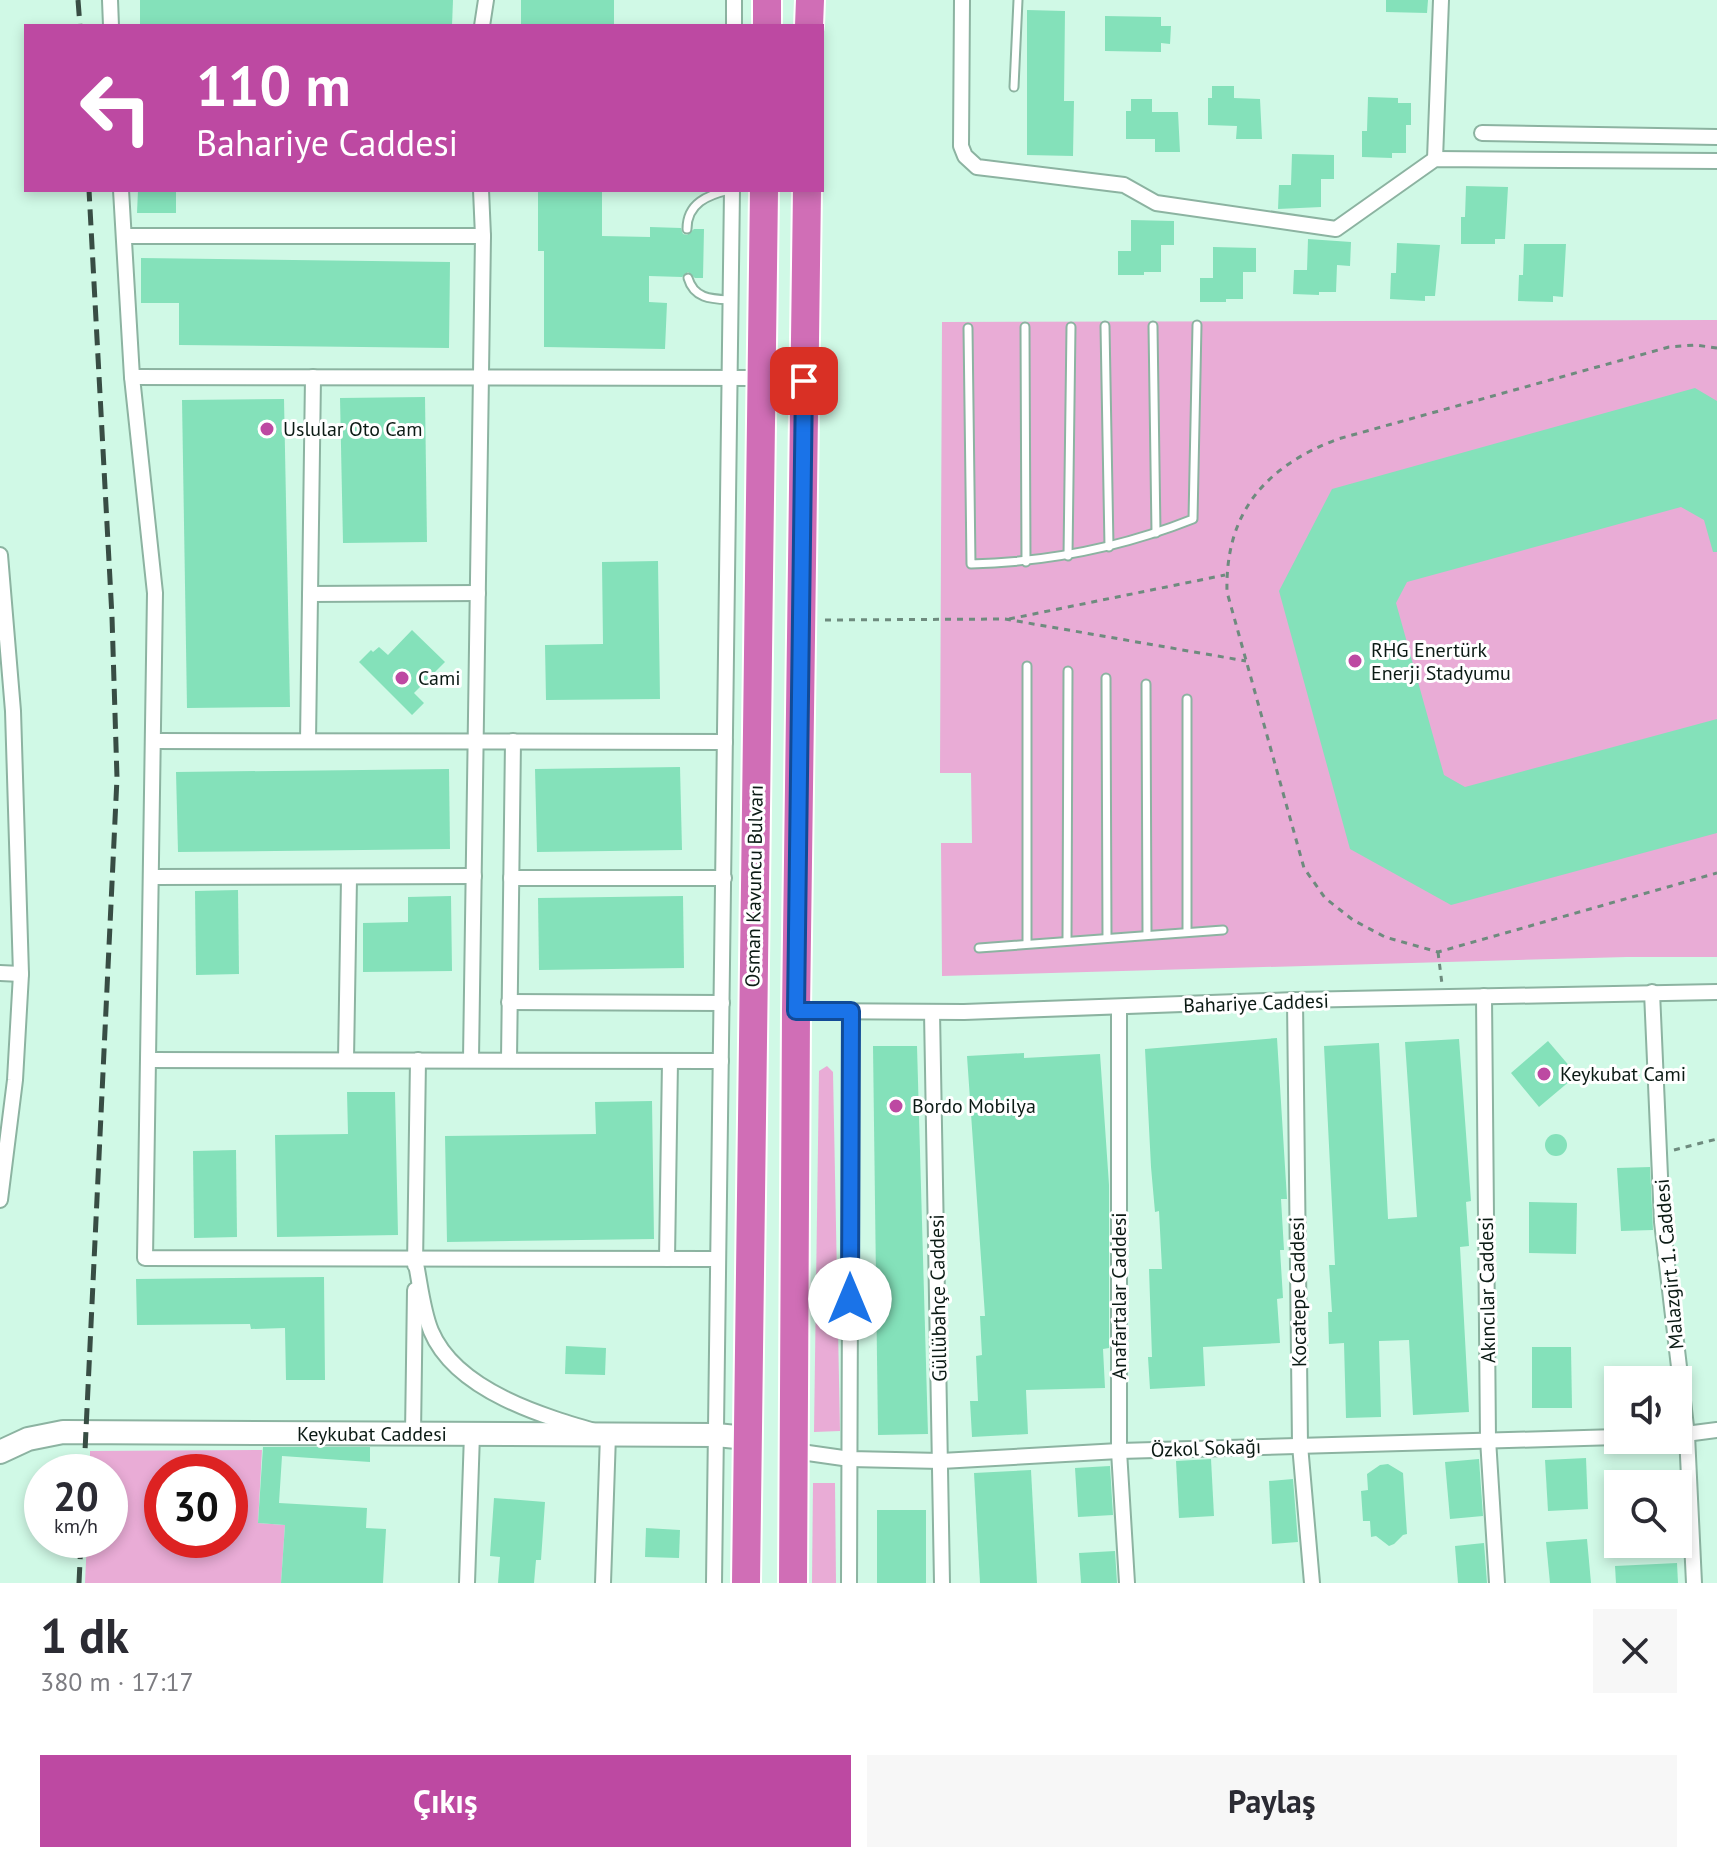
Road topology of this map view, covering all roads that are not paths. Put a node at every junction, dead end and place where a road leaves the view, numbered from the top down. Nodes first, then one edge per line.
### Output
1 (110, 0) edge
2 (486, 0) edge
3 (734, 0) edge
4 (767, 0) edge
5 (810, 0) edge
6 (962, 0) edge
7 (1018, 0) edge
8 (1441, 0) edge
9 (111, 24) edge
10 (482, 24) edge
11 (734, 24) edge
12 (767, 24) edge
13 (809, 24) edge
14 (1014, 87) dead end
15 (1482, 133) dead end
16 (1717, 137) edge
17 (1435, 159) junction
18 (1717, 161) edge
19 (121, 192) edge
20 (481, 192) edge
21 (723, 192) edge
22 (731, 192) edge
23 (764, 192) edge
24 (807, 192) edge
25 (687, 229) dead end
26 (124, 236) junction
27 (483, 236) junction
28 (688, 278) dead end
29 (731, 300) junction
30 (1197, 325) dead end
31 (1105, 326) dead end
32 (1153, 326) dead end
33 (1025, 327) dead end
34 (1071, 327) dead end
35 (968, 328) dead end
36 (481, 376) junction
37 (132, 377) junction
38 (313, 377) junction
39 (731, 378) junction
40 (762, 378) junction
41 (1156, 533) junction
42 (1109, 547) junction
43 (0, 555) edge
44 (1068, 556) junction
45 (1026, 562) junction
46 (478, 593) junction
47 (310, 594) junction
48 (1027, 666) dead end
49 (1068, 671) dead end
50 (1106, 678) dead end
51 (1146, 684) dead end
52 (1187, 699) dead end
53 (476, 740) junction
54 (153, 741) junction
55 (308, 741) junction
56 (513, 741) junction
57 (725, 742) junction
58 (474, 876) junction
59 (151, 877) junction
60 (349, 878) junction
61 (511, 878) junction
62 (724, 878) junction
63 (1223, 930) dead end
64 (1187, 932) junction
65 (1147, 935) junction
66 (1107, 938) junction
67 (1067, 940) junction
68 (1027, 943) junction
69 (979, 948) dead end
70 (0, 973) edge
71 (21, 974) junction
72 (1652, 992) junction
73 (1717, 992) edge
74 (1484, 996) junction
75 (1295, 1000) junction
76 (509, 1002) junction
77 (722, 1003) junction
78 (1119, 1008) junction
79 (796, 1011) junction
80 (851, 1011) junction
81 (932, 1012) junction
82 (471, 1059) junction
83 (148, 1060) junction
84 (346, 1060) junction
85 (418, 1060) junction
86 (509, 1060) junction
87 (670, 1061) junction
88 (721, 1061) junction
89 (0, 1200) edge
90 (415, 1259) junction
91 (667, 1259) junction
92 (718, 1259) junction
93 (1676, 1366) edge
94 (1717, 1430) edge
95 (413, 1434) junction
96 (472, 1434) junction
97 (1692, 1434) edge
98 (608, 1435) junction
99 (716, 1435) junction
100 (1604, 1437) edge
101 (747, 1438) junction
102 (1488, 1439) junction
103 (1300, 1445) junction
104 (794, 1451) junction
105 (1119, 1451) junction
106 (0, 1452) edge
107 (1684, 1454) edge
108 (850, 1459) junction
109 (941, 1461) junction
110 (467, 1583) edge
111 (603, 1583) edge
112 (714, 1583) edge
113 (746, 1583) edge
114 (793, 1583) edge
115 (849, 1583) edge
116 (942, 1583) edge
117 (1127, 1583) edge
118 (1312, 1583) edge
119 (1497, 1583) edge
120 (1694, 1583) edge

1 - 9 street
2 - 10 street
3 - 11 street
4 - 12 highway
5 - 13 highway
6 - 17 street
7 - 14 lane
8 - 17 street
15 - 16 street
17 - 18 street
19 - 26 street
20 - 27 street
21 - 25 lane
22 - 29 street
23 - 40 highway, Osman Kavuncu Bulvarı
24 - 79 highway
26 - 27 street
26 - 37 street
27 - 36 street
28 - 29 lane
29 - 39 street
30 - 41 lane
31 - 42 lane
32 - 41 lane
33 - 45 lane
34 - 44 lane
35 - 45 lane
36 - 38 street
36 - 39 street
36 - 46 street
37 - 38 street
37 - 54 street
38 - 47 street
39 - 40 street
39 - 57 street
40 - 101 highway, Osman Kavuncu Bulvarı
41 - 42 lane
42 - 44 lane
43 - 71 street
44 - 45 lane
46 - 47 street
46 - 53 street
47 - 55 street
48 - 68 lane
49 - 67 lane
50 - 66 lane
51 - 65 lane
52 - 64 lane
53 - 55 street
53 - 56 street
53 - 58 street
54 - 55 street
54 - 59 street
56 - 57 street
56 - 61 street
57 - 62 street
58 - 60 street
58 - 82 street
59 - 60 street
59 - 83 street
60 - 84 street
61 - 62 street
61 - 76 street
62 - 77 street
63 - 64 lane
64 - 65 lane
65 - 66 lane
66 - 67 lane
67 - 68 lane
68 - 69 lane
70 - 71 street
71 - 89 street
72 - 73 street, Bahariye Caddesi
72 - 74 street, Bahariye Caddesi
72 - 93 street, Malazgirt 1. Caddesi
74 - 75 street, Bahariye Caddesi
74 - 102 street, Akıncılar Caddesi
75 - 78 street, Bahariye Caddesi
75 - 103 street, Kocatepe Caddesi
76 - 77 street
76 - 86 street
77 - 88 street
78 - 81 street, Bahariye Caddesi
78 - 105 street, Anafartalar Caddesi
79 - 80 street, Bahariye Caddesi
79 - 104 highway
80 - 81 street, Bahariye Caddesi
80 - 108 street
81 - 109 street, Güllübahçe Caddesi
82 - 85 street
82 - 86 street
83 - 84 street
83 - 90 street
84 - 85 street
85 - 90 street
86 - 87 street
87 - 88 street
87 - 91 street
88 - 92 street
90 - 91 street
90 - 95 street
90 - 98 street
91 - 92 street
92 - 99 street
94 - 97 street
95 - 96 street, Keykubat Caddesi
95 - 106 street, Keykubat Caddesi
96 - 98 street, Keykubat Caddesi
96 - 110 street
98 - 99 street, Keykubat Caddesi
98 - 111 street
99 - 101 street, Keykubat Caddesi
99 - 112 street
100 - 102 street, Özkol Sokağı
101 - 104 highway
101 - 113 highway, Osman Kavuncu Bulvarı
102 - 103 street, Özkol Sokağı
102 - 119 street, Akıncılar Caddesi
103 - 105 street, Özkol Sokağı
103 - 118 street, Kocatepe Caddesi
104 - 108 street, Özkol Sokağı
104 - 114 highway
105 - 109 street, Özkol Sokağı
105 - 117 street, Anafartalar Caddesi
107 - 120 street, Malazgirt 1. Caddesi
108 - 109 street, Özkol Sokağı
108 - 115 street
109 - 116 street, Güllübahçe Caddesi

